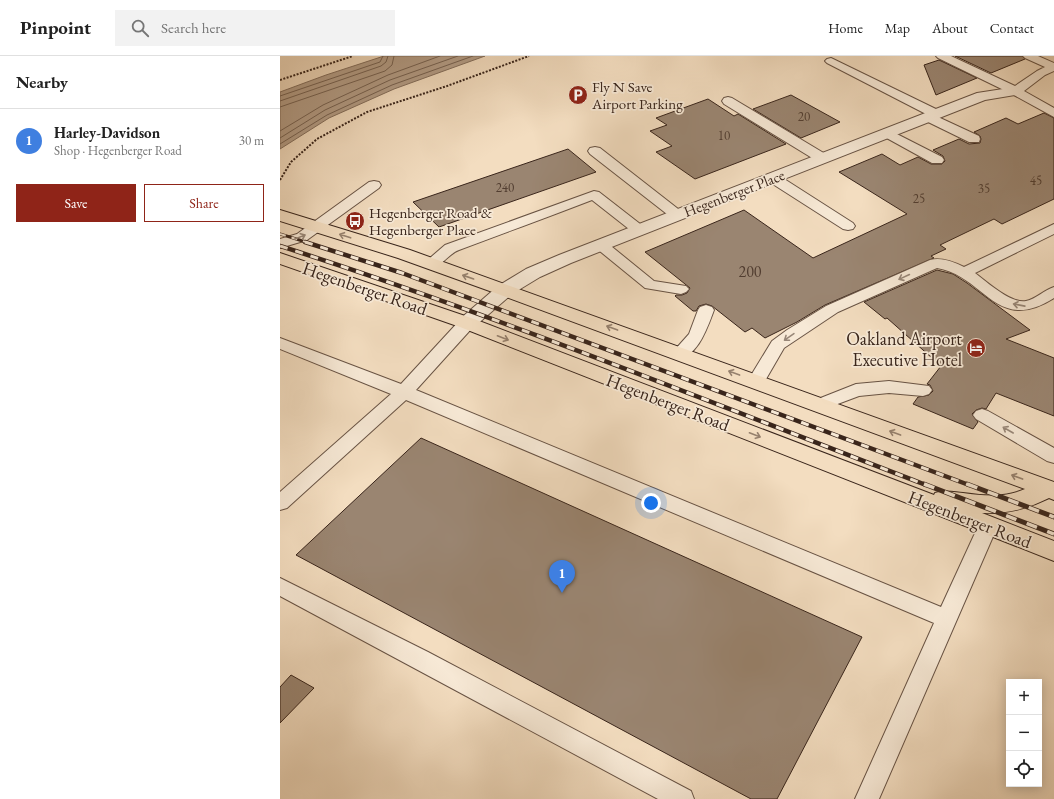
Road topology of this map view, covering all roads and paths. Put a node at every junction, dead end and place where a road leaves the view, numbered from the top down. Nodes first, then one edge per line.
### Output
1 (352, 56) edge
2 (529, 56) edge
3 (942, 56) edge
4 (1029, 56) edge
5 (831, 61) dead end
6 (280, 80) edge
7 (1016, 91) junction
8 (728, 101) dead end
9 (1054, 113) edge
10 (932, 116) junction
11 (887, 133) junction
12 (974, 139) dead end
13 (595, 151) dead end
14 (822, 158) junction
15 (937, 160) dead end
16 (773, 178) junction
17 (280, 180) edge
18 (374, 185) dead end
19 (280, 215) edge
20 (677, 215) junction
21 (317, 226) junction
22 (848, 226) dead end
23 (1054, 228) edge
24 (639, 230) junction
25 (280, 244) edge
26 (601, 245) junction
27 (280, 258) edge
28 (431, 264) junction
29 (964, 273) junction
30 (681, 289) dead end
31 (505, 290) junction
32 (1054, 292) edge
33 (706, 310) dead end
34 (467, 324) junction
35 (280, 344) edge
36 (680, 353) junction
37 (756, 382) junction
38 (923, 390) dead end
39 (404, 392) junction
40 (819, 405) junction
41 (982, 415) dead end
42 (1054, 456) edge
43 (881, 484) junction
44 (1052, 487) edge
45 (280, 503) edge
46 (988, 525) junction
47 (1054, 551) edge
48 (280, 586) edge
49 (947, 619) junction
50 (682, 799) edge
51 (867, 799) edge

1 - 6 path
2 - 17 path
3 - 7 lane
4 - 7 lane
5 - 10 lane
7 - 9 lane
7 - 10 street, Hegenberger Place
8 - 14 lane
10 - 11 street, Hegenberger Place
10 - 12 lane
11 - 14 street, Hegenberger Place
11 - 15 lane
13 - 20 lane
14 - 16 street, Hegenberger Place
16 - 20 street, Hegenberger Place
16 - 22 lane
18 - 21 lane
19 - 21 main road
20 - 24 street, Hegenberger Place
25 -> 21 lane
28 -> 21 main road
23 - 29 lane
24 - 26 street, Hegenberger Place
24 - 28 lane
26 - 30 lane
26 - 31 street, Hegenberger Place
27 - 34 main road, Hegenberger Road
31 -> 28 main road
32 -> 29 lane
29 -> 37 lane
31 - 34 street, Hegenberger Place
36 -> 31 main road
33 - 36 lane
34 - 39 lane
34 -> 43 main road, Hegenberger Road
35 - 39 lane
37 -> 36 main road
37 - 40 main road
38 - 40 lane
39 - 45 lane
39 - 49 lane
44 -> 40 main road
42 -> 41 lane
43 - 44 main road
43 - 46 main road, Hegenberger Road
46 - 47 main road, Hegenberger Road
46 - 49 lane
48 - 50 lane
49 - 51 lane

